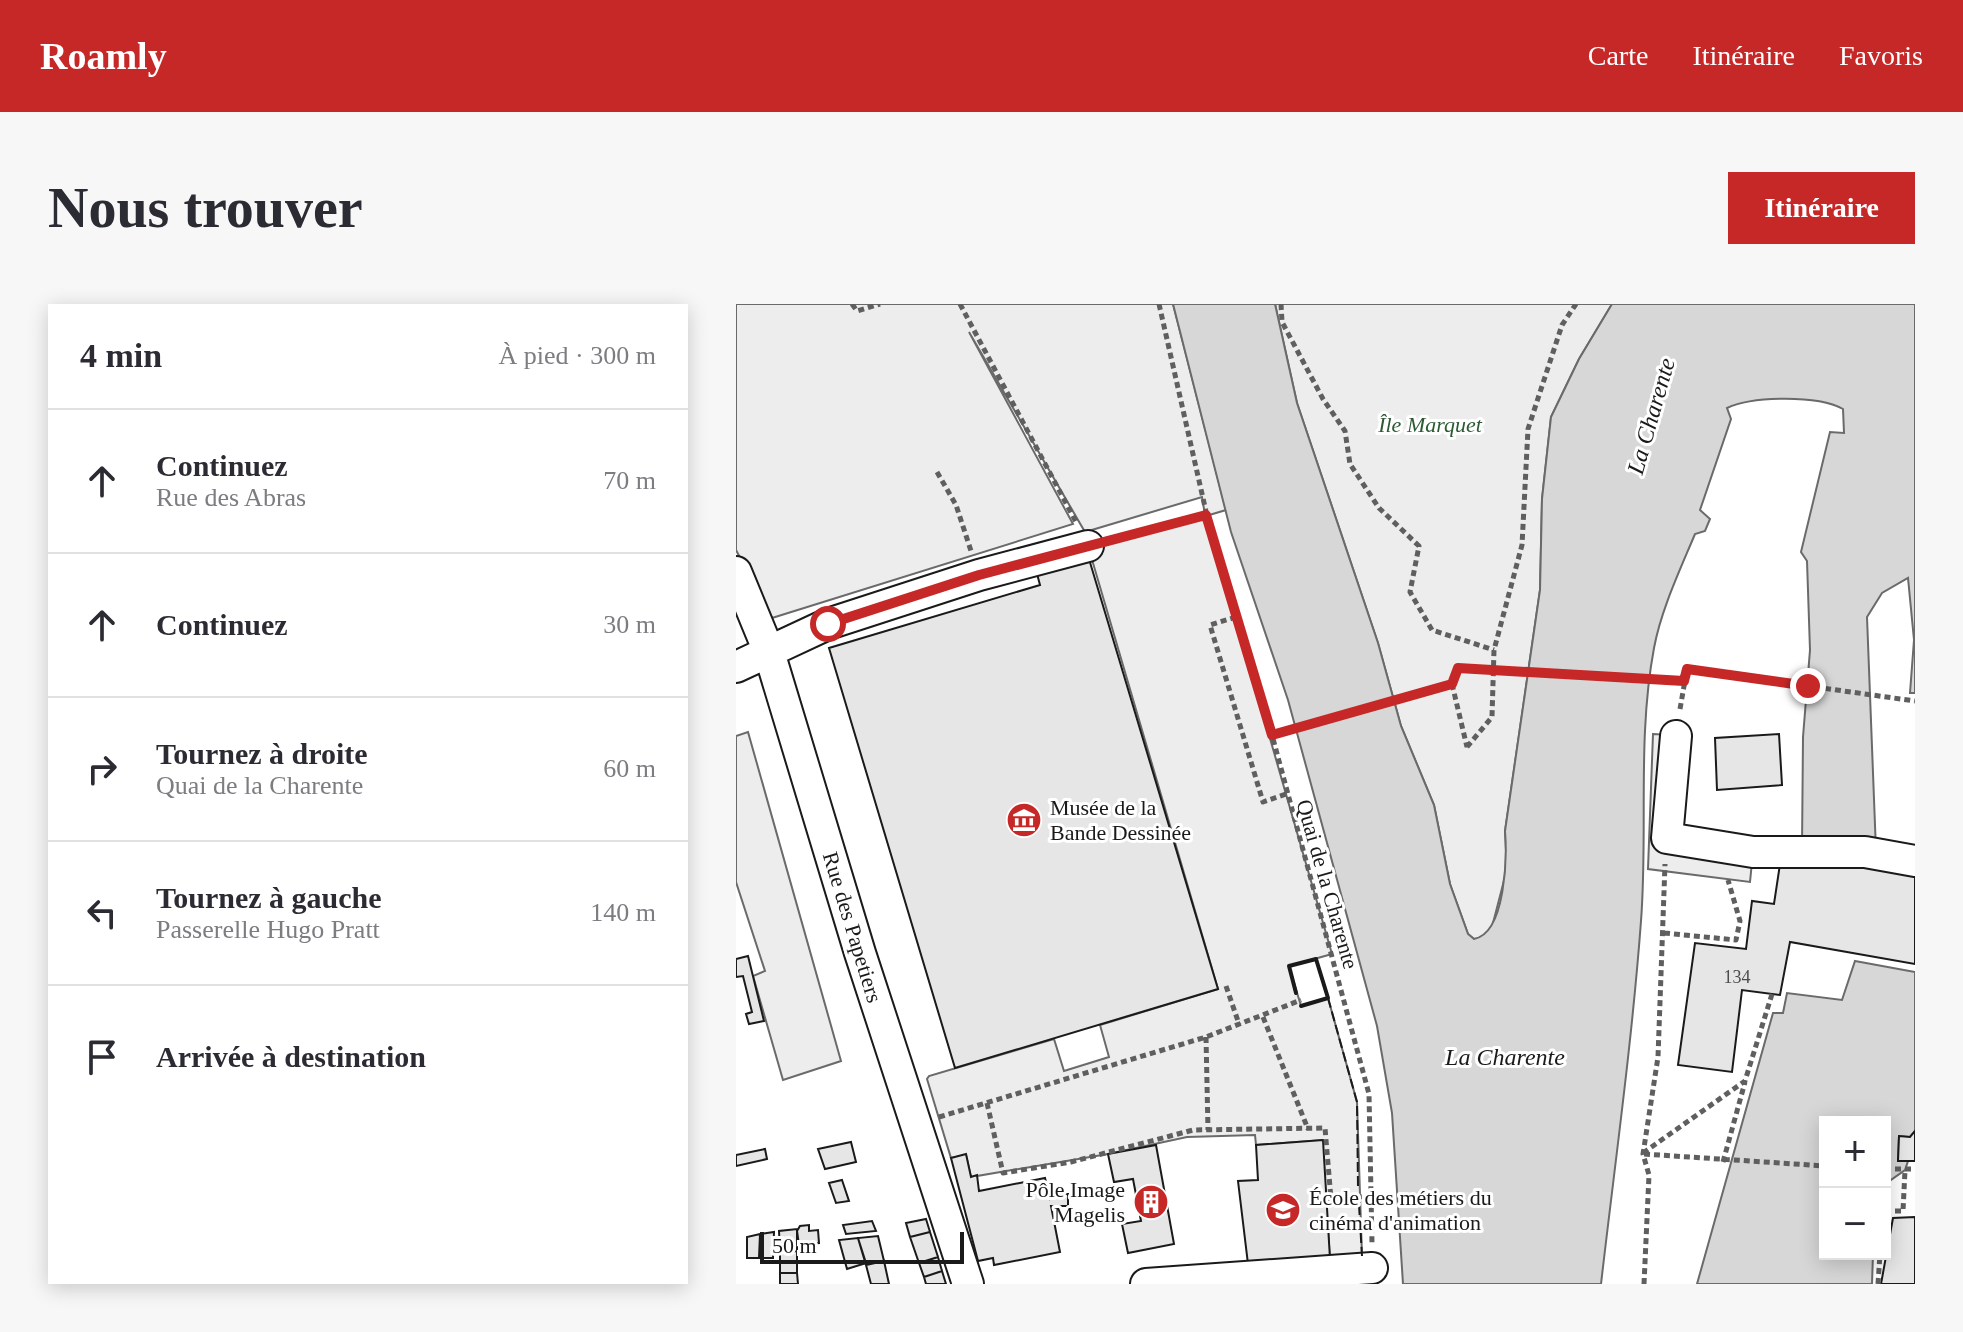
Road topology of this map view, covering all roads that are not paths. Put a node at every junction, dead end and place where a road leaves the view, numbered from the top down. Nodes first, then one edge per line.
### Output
1 (1088, 546) road end
2 (736, 572) edge
3 (769, 652) junction
4 (736, 667) edge
5 (1676, 736) dead end
6 (1915, 861) edge
7 (1372, 1268) road end
8 (968, 1284) edge
9 (1146, 1284) edge
10 (1156, 1284) edge

1 - 3 street
2 - 3 street, Rue des Papetiers
3 - 4 street
3 - 8 street, Rue des Papetiers
5 - 6 street
7 - 10 street
9 - 10 street

